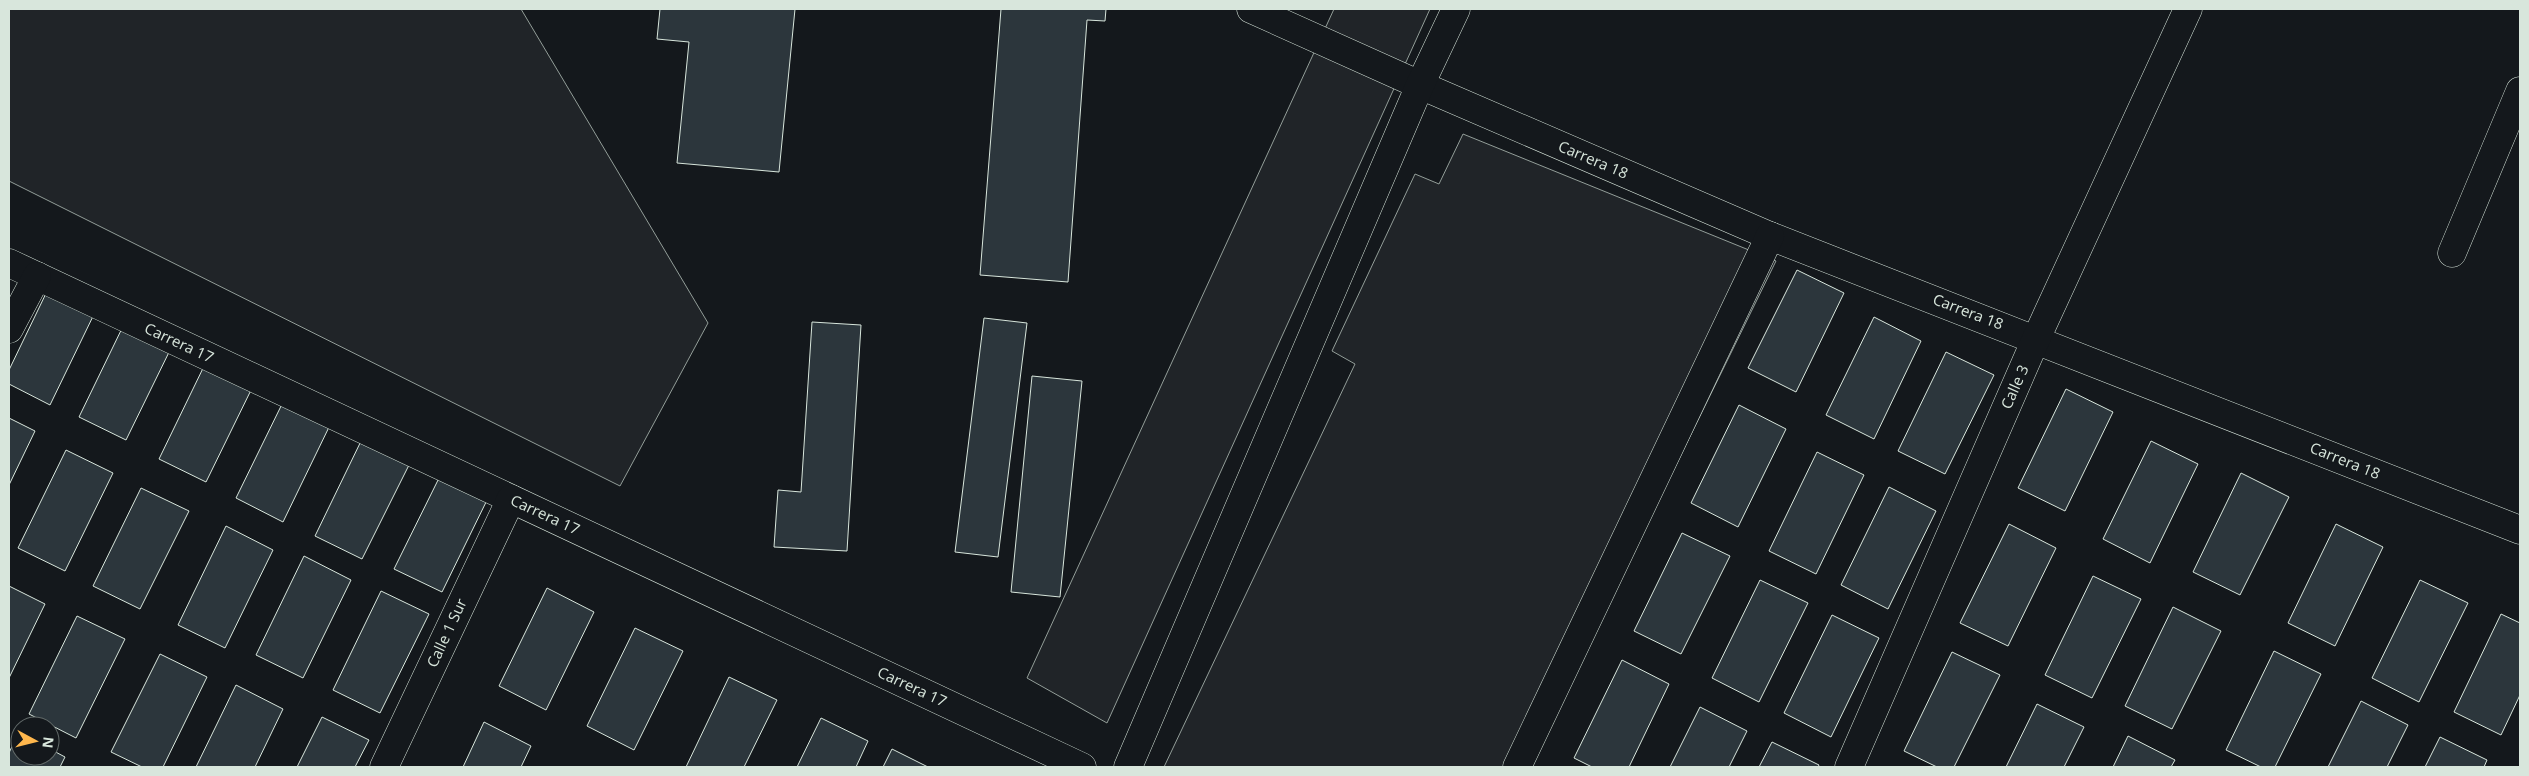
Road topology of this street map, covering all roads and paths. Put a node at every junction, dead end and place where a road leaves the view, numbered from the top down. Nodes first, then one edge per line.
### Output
1 (1252, 9) edge
2 (1456, 9) edge
3 (2188, 9) edge
4 (1420, 85) junction
5 (2520, 91) edge
6 (1770, 236) junction
7 (2452, 253) dead end
8 (9, 263) edge
9 (37, 276) junction
10 (9, 329) edge
11 (2036, 339) junction
12 (511, 500) junction
13 (2520, 530) edge
14 (1047, 760) edge
15 (384, 767) edge
16 (1082, 767) edge
17 (1128, 767) edge
18 (1517, 767) edge
19 (1849, 767) edge

1 - 4 street, Carrera 18
2 - 4 street
3 - 11 street, Calle 3
4 - 6 street, Carrera 18
4 - 17 street
5 - 7 street
6 - 11 street, Carrera 18
6 - 18 street
8 - 9 street, Carrera 17
9 - 10 street
9 - 12 street, Carrera 17
11 - 13 street, Carrera 18
11 - 19 street, Calle 3
12 - 14 street, Carrera 17
12 - 15 street, Calle 1 Sur
14 - 16 street, Carrera 17

